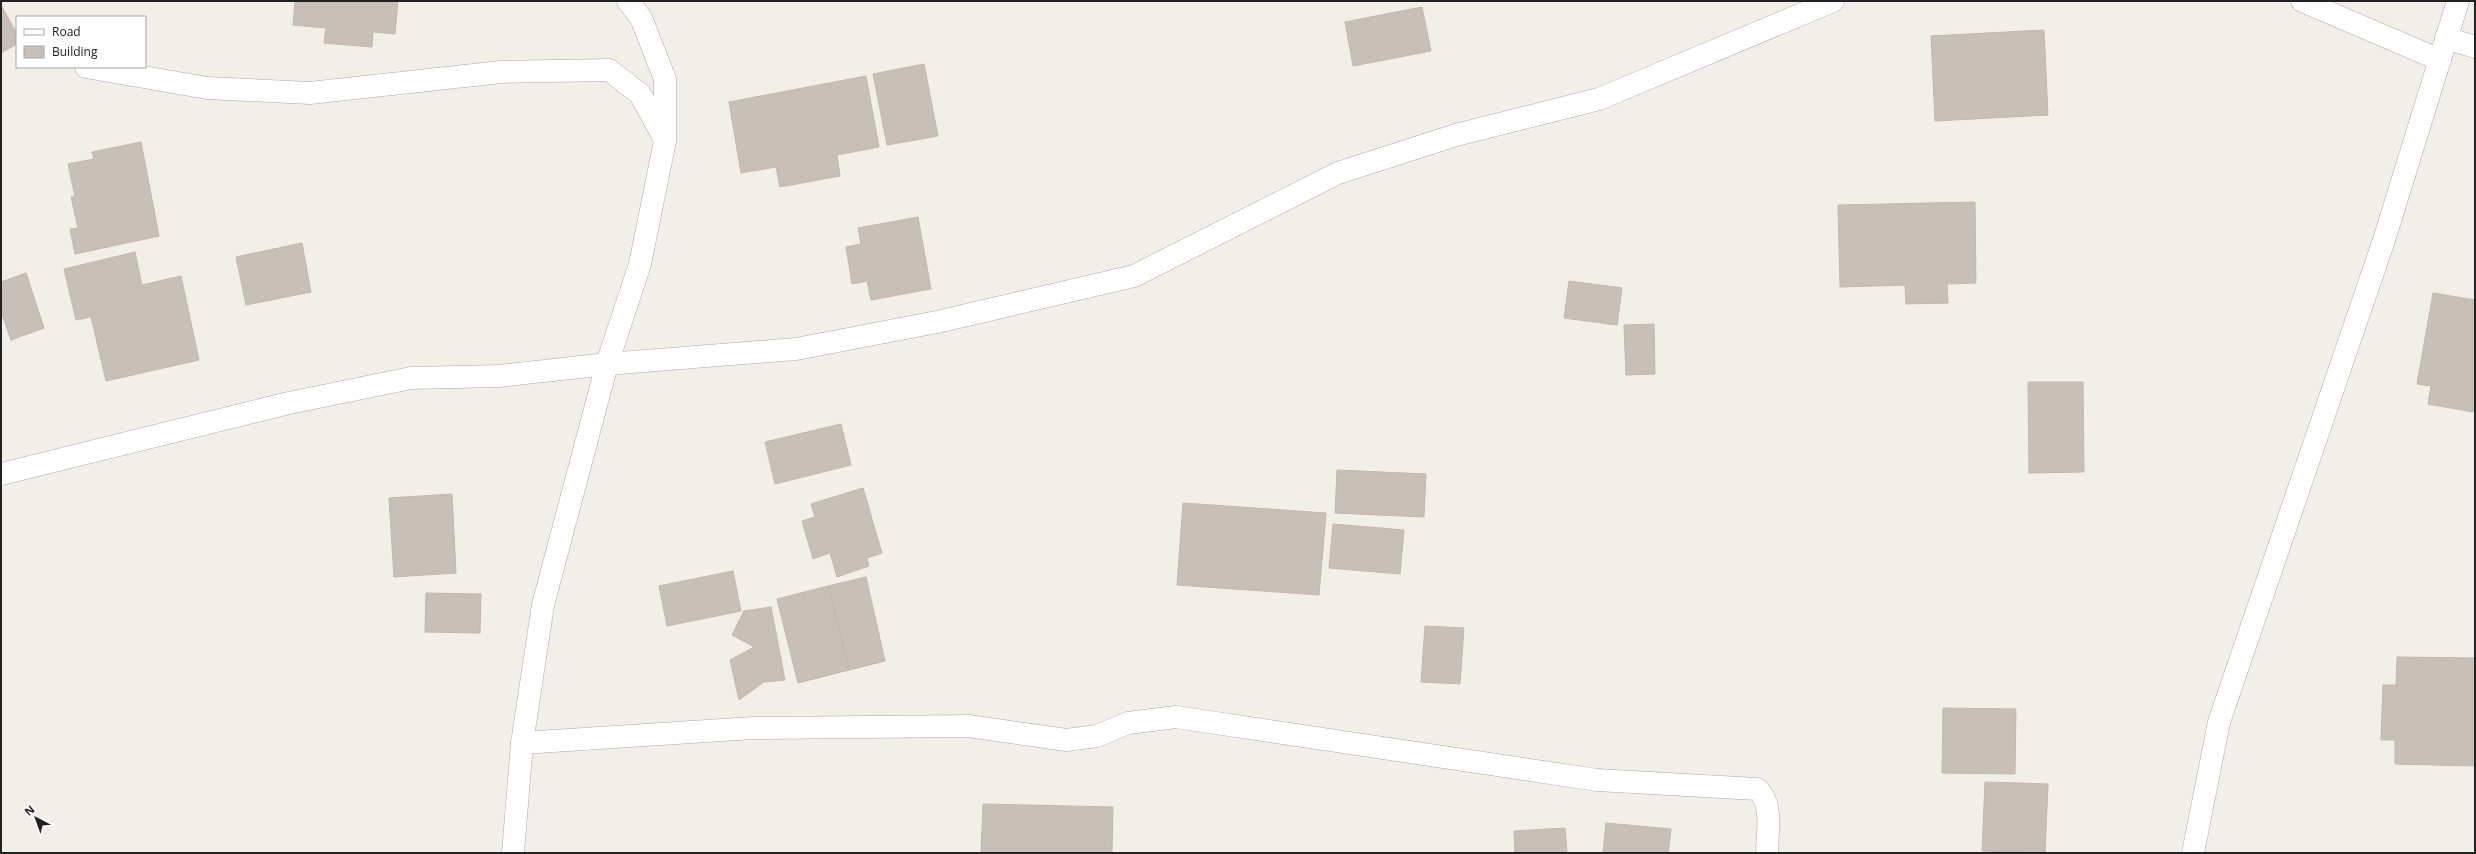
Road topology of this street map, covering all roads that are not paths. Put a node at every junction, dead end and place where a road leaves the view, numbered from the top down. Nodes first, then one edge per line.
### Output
1 (628, 1) edge
2 (1833, 1) edge
3 (2302, 1) edge
4 (2458, 1) edge
5 (2446, 38) junction
6 (2475, 47) edge
7 (2440, 60) junction
8 (92, 68) edge
9 (666, 141) junction
10 (607, 364) junction
11 (1, 474) edge
12 (522, 743) junction
13 (513, 853) edge
14 (1767, 853) edge
15 (2193, 853) edge

1 - 9 street
2 - 10 street
3 - 7 street
4 - 5 street
5 - 6 street
5 - 7 street
7 - 15 street
8 - 9 street
9 - 10 street
10 - 11 street
10 - 12 street
12 - 13 street
12 - 14 street

